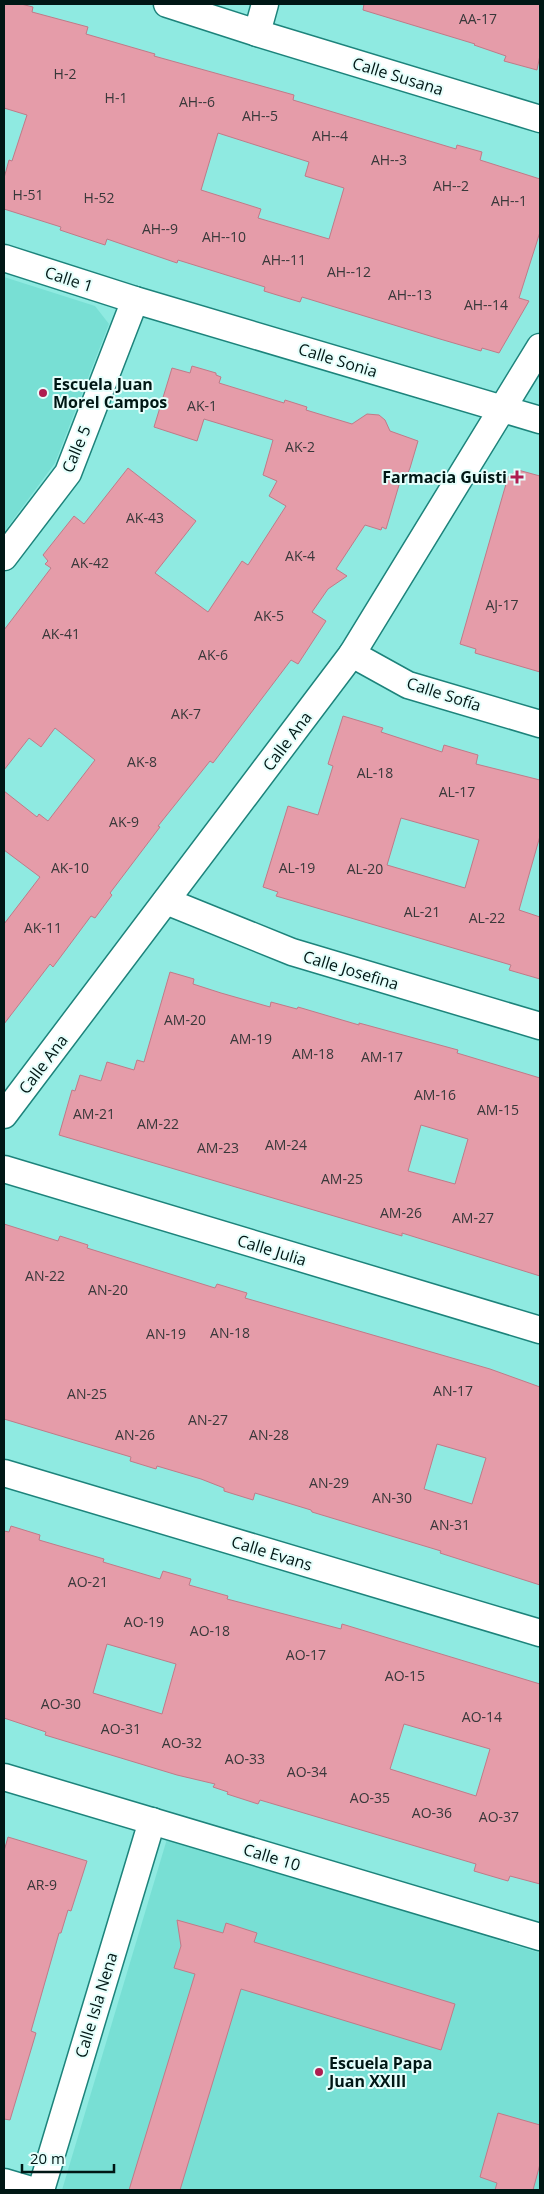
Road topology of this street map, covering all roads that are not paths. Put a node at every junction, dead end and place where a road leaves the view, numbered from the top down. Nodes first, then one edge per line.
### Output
1 (167, 4) edge
2 (265, 4) edge
3 (257, 33) junction
4 (540, 119) edge
5 (4, 258) edge
6 (135, 300) junction
7 (540, 347) edge
8 (503, 409) junction
9 (540, 420) edge
10 (4, 557) edge
11 (352, 654) junction
12 (540, 724) edge
13 (166, 901) junction
14 (540, 1026) edge
15 (4, 1116) edge
16 (4, 1169) edge
17 (540, 1330) edge
18 (4, 1472) edge
19 (540, 1633) edge
20 (4, 1776) edge
21 (152, 1821) junction
22 (540, 1937) edge
23 (4, 2182) edge
24 (31, 2190) edge
25 (41, 2190) edge

1 - 3 street, Calle Susana
2 - 3 street
3 - 4 street, Calle Susana
5 - 6 street, Calle 1
6 - 8 street, Calle Sonia
6 - 10 street, Calle 5
7 - 8 street, Calle Ana
8 - 9 street, Calle Sonia
8 - 11 street, Calle Ana
11 - 12 street, Calle Sofía
11 - 13 street, Calle Ana
13 - 14 street, Calle Josefina
13 - 15 street, Calle Ana
16 - 17 street, Calle Julia
18 - 19 street, Calle Evans
20 - 21 street, Calle 10
21 - 22 street, Calle 10
21 - 25 street, Calle Isla Nena
23 - 24 street

